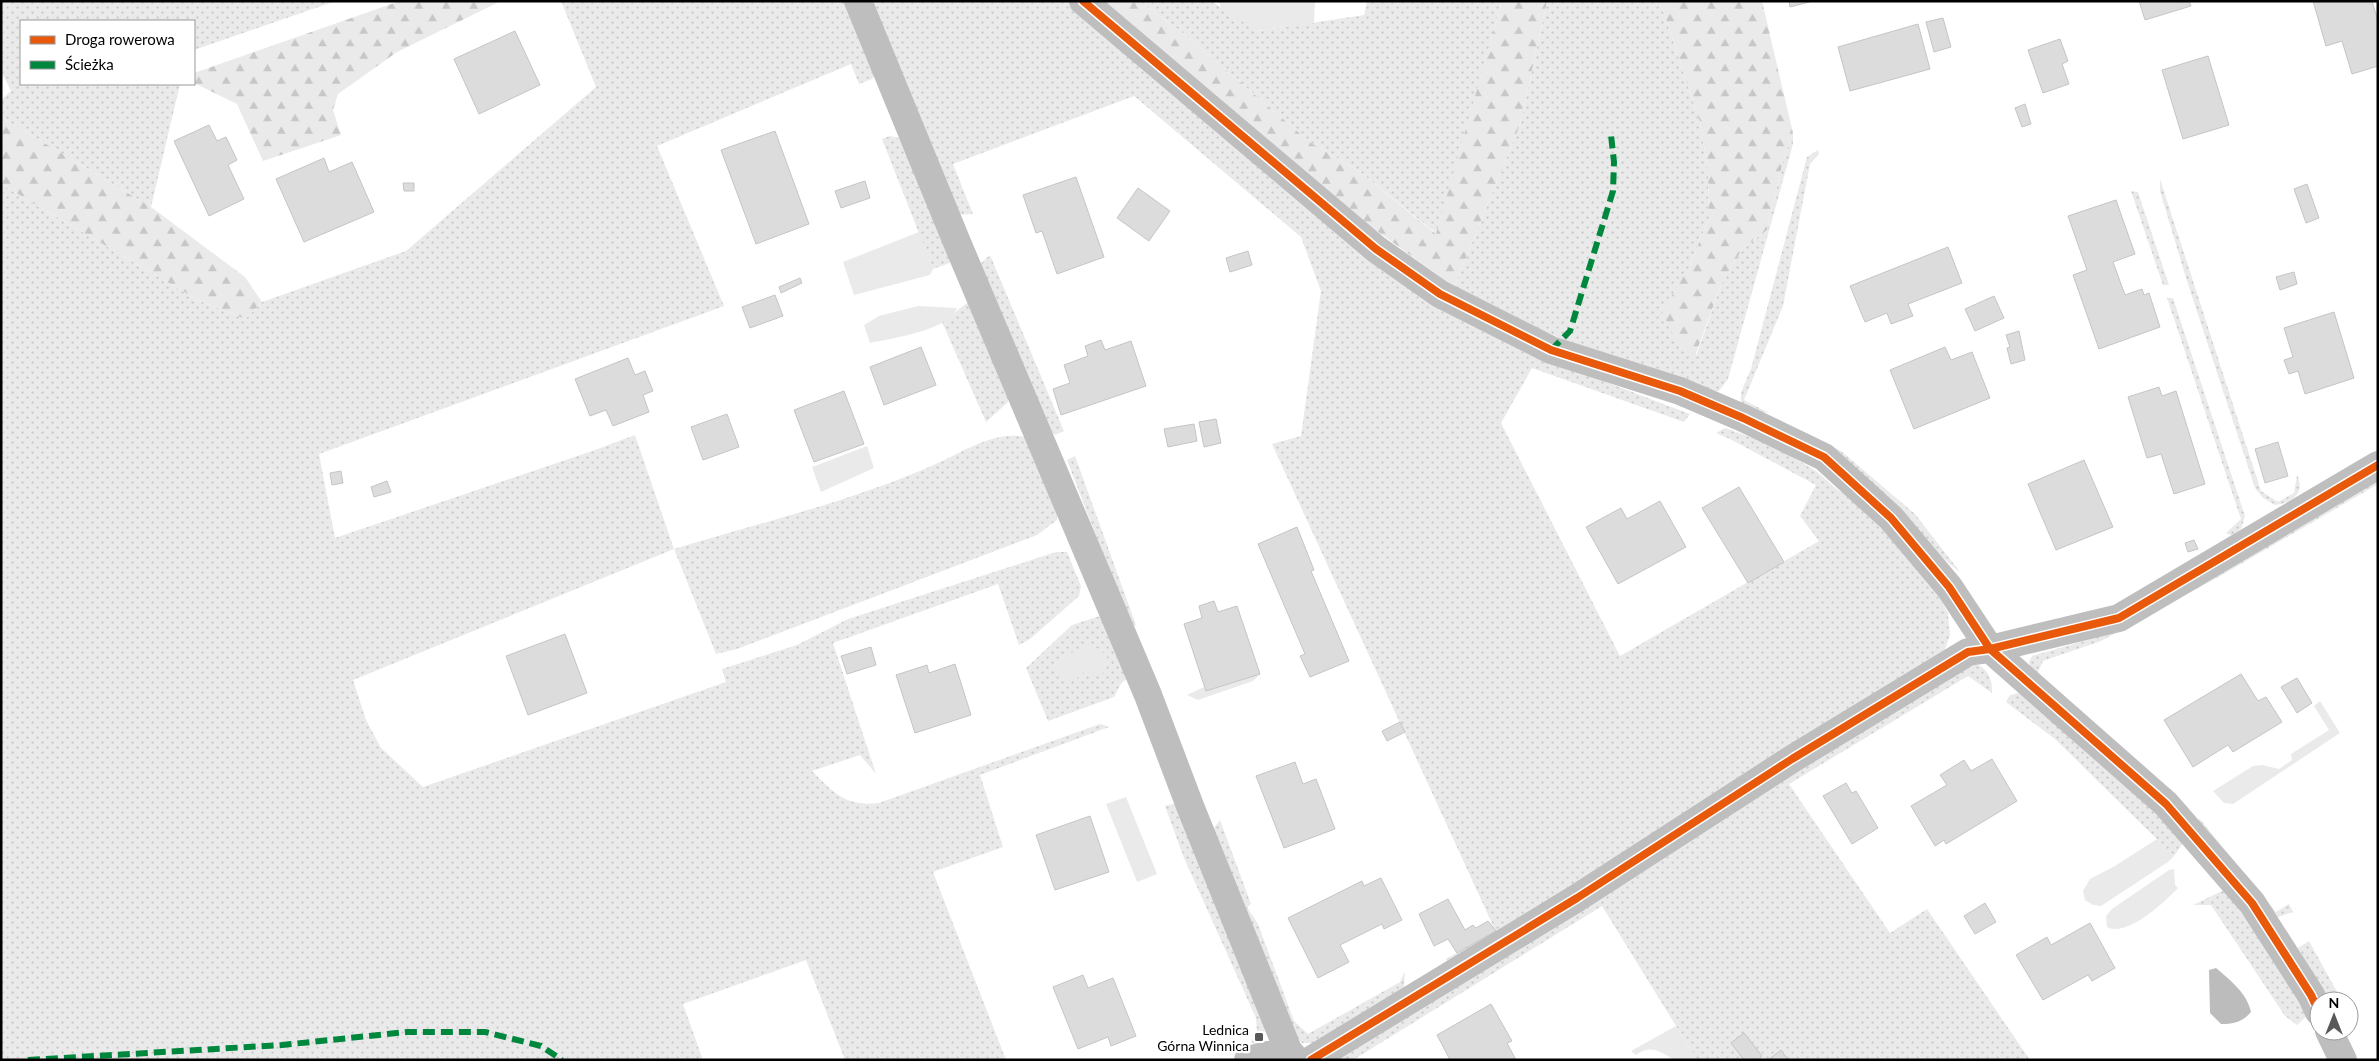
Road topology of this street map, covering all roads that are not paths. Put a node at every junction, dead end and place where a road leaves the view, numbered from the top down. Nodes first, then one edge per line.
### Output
1 (858, 1) edge
2 (1083, 1) edge
3 (2378, 465) edge
4 (1990, 649) junction
5 (2309, 996) edge
6 (2334, 1041) edge
7 (1298, 1056) edge
8 (1248, 1060) edge
9 (2343, 1060) edge

1 - 7 street
2 - 4 street
3 - 4 street
4 - 5 street
4 - 7 street
6 - 9 street
7 - 8 street

